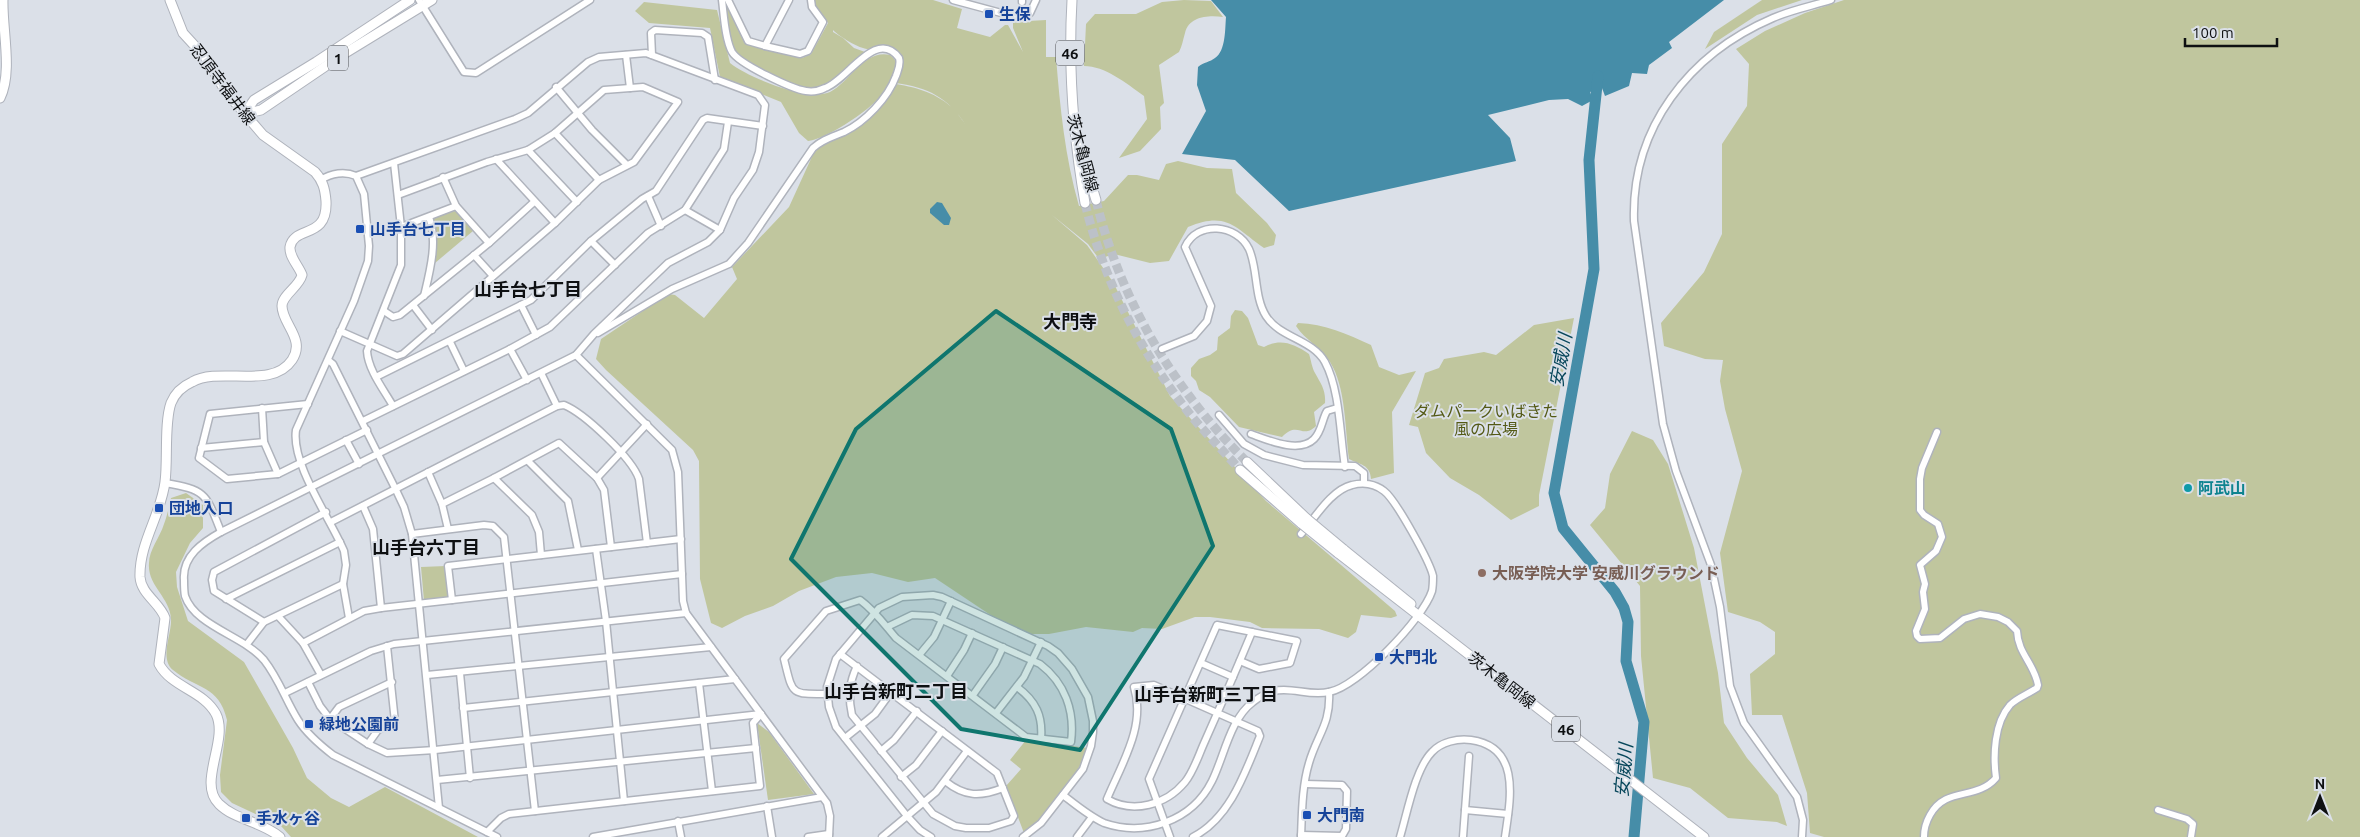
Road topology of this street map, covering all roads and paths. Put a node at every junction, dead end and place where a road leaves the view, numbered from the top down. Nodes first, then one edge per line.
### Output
1 (3, 0) edge
2 (170, 0) edge
3 (410, 0) edge
4 (432, 0) edge
5 (590, 0) edge
6 (722, 0) edge
7 (728, 0) edge
8 (789, 0) edge
9 (811, 0) edge
10 (953, 0) edge
11 (980, 0) edge
12 (1036, 0) edge
13 (1072, 0) edge
14 (1828, 1) edge
15 (421, 3) edge
16 (978, 7) junction
17 (765, 46) junction
18 (626, 55) junction
19 (652, 55) junction
20 (715, 80) junction
21 (556, 87) junction
22 (630, 88) junction
23 (0, 98) edge
24 (576, 112) junction
25 (244, 114) junction
26 (728, 122) junction
27 (763, 126) junction
28 (555, 133) junction
29 (528, 150) junction
30 (496, 159) junction
31 (394, 163) junction
32 (1082, 164) junction
33 (627, 165) junction
34 (356, 176) junction
35 (444, 178) junction
36 (321, 180) junction
37 (599, 180) junction
38 (398, 195) junction
39 (648, 196) junction
40 (1096, 200) tunnel mouth
41 (534, 202) junction
42 (577, 202) junction
43 (1085, 202) tunnel mouth
44 (456, 206) junction
45 (685, 210) junction
46 (428, 217) junction
47 (555, 224) junction
48 (661, 226) junction
49 (401, 227) junction
50 (720, 230) junction
51 (591, 241) junction
52 (489, 243) junction
53 (474, 255) junction
54 (615, 265) junction
55 (493, 276) junction
56 (424, 296) junction
57 (413, 305) junction
58 (521, 305) junction
59 (384, 311) junction
60 (432, 330) junction
61 (340, 331) junction
62 (594, 334) junction
63 (536, 335) junction
64 (450, 342) junction
65 (370, 344) junction
66 (510, 349) junction
67 (1162, 349) dead end
68 (576, 355) junction
69 (328, 360) junction
70 (464, 371) junction
71 (541, 373) junction
72 (376, 377) junction
73 (527, 380) junction
74 (308, 404) junction
75 (393, 406) junction
76 (557, 406) junction
77 (262, 408) junction
78 (1337, 408) junction
79 (1219, 415) dead end
80 (363, 422) junction
81 (647, 424) junction
82 (366, 430) junction
83 (1936, 432) dead end
84 (1251, 434) dead end
85 (346, 440) junction
86 (264, 442) junction
87 (201, 448) junction
88 (621, 452) junction
89 (377, 453) junction
90 (528, 461) junction
91 (1247, 462) tunnel mouth
92 (301, 464) junction
93 (359, 464) junction
94 (1345, 467) junction
95 (1240, 470) tunnel mouth
96 (428, 472) junction
97 (278, 474) junction
98 (494, 478) junction
99 (597, 478) junction
100 (165, 484) junction
101 (1364, 484) junction
102 (313, 487) junction
103 (396, 490) junction
104 (442, 504) junction
105 (363, 506) junction
106 (326, 512) junction
107 (1304, 521) junction
108 (331, 522) junction
109 (448, 530) junction
110 (221, 532) junction
111 (412, 534) junction
112 (1301, 534) dead end
113 (681, 539) junction
114 (340, 542) junction
115 (647, 543) junction
116 (611, 547) junction
117 (596, 548) junction
118 (578, 550) junction
119 (541, 554) junction
120 (507, 558) junction
121 (682, 574) junction
122 (600, 583) junction
123 (343, 584) junction
124 (511, 593) junction
125 (226, 599) junction
126 (452, 600) junction
127 (951, 601) junction
128 (420, 603) junction
129 (381, 608) junction
130 (875, 612) junction
131 (686, 613) junction
132 (1418, 615) junction
133 (278, 616) junction
134 (350, 618) junction
135 (942, 619) junction
136 (606, 621) junction
137 (264, 622) junction
138 (888, 627) junction
139 (514, 630) junction
140 (972, 632) junction
141 (1252, 632) junction
142 (423, 640) junction
143 (1041, 642) junction
144 (247, 644) junction
145 (303, 644) junction
146 (387, 646) junction
147 (711, 647) junction
148 (1003, 647) junction
149 (840, 654) junction
150 (920, 654) junction
151 (608, 657) junction
152 (1032, 660) junction
153 (1240, 661) junction
154 (1200, 663) junction
155 (519, 666) junction
156 (857, 666) junction
157 (460, 673) junction
158 (321, 675) junction
159 (427, 675) junction
160 (947, 676) junction
161 (1233, 677) junction
162 (735, 679) junction
163 (308, 682) junction
164 (392, 682) junction
165 (699, 683) junction
166 (1017, 687) junction
167 (612, 691) junction
168 (891, 692) junction
169 (1329, 692) junction
170 (285, 693) junction
171 (827, 694) junction
172 (973, 695) junction
173 (1185, 698) junction
174 (523, 701) junction
175 (464, 708) junction
176 (917, 711) junction
177 (1218, 712) junction
178 (996, 713) junction
179 (761, 714) junction
180 (330, 719) junction
181 (704, 720) junction
182 (1238, 721) junction
183 (860, 727) junction
184 (616, 731) junction
185 (942, 731) junction
186 (845, 738) junction
187 (1041, 739) junction
188 (528, 740) junction
189 (368, 744) junction
190 (467, 747) junction
191 (756, 748) junction
192 (435, 750) junction
193 (881, 751) junction
194 (968, 751) junction
195 (708, 753) junction
196 (1469, 756) dead end
197 (620, 762) junction
198 (531, 772) junction
199 (901, 777) junction
200 (470, 778) junction
201 (437, 780) junction
202 (945, 781) junction
203 (1305, 784) junction
204 (1003, 788) junction
205 (712, 791) junction
206 (1063, 795) junction
207 (822, 796) junction
208 (624, 801) junction
209 (923, 803) junction
210 (1157, 803) junction
211 (767, 806) junction
212 (439, 808) junction
213 (1465, 810) junction
214 (2158, 810) dead end
215 (535, 811) junction
216 (1508, 814) junction
217 (907, 816) junction
218 (1092, 817) junction
219 (678, 821) junction
220 (1164, 824) junction
221 (487, 832) junction
222 (829, 835) edge
223 (1301, 836) edge
224 (280, 837) edge
225 (497, 837) edge
226 (593, 837) edge
227 (681, 837) edge
228 (772, 837) edge
229 (808, 837) edge
230 (882, 837) edge
231 (931, 837) edge
232 (1022, 837) edge
233 (1077, 837) edge
234 (1170, 837) edge
235 (1193, 837) edge
236 (1400, 837) edge
237 (1463, 837) edge
238 (1505, 837) edge
239 (1704, 837) edge
240 (1802, 837) edge
241 (1924, 837) edge
242 (2191, 837) edge

1 - 23 main road
2 - 25 main road, 忍頂寺福井線
3 - 25 main road, 1
4 - 15 main road, 1
5 - 15 street
6 - 62 street
7 - 17 street
8 - 17 street
9 - 17 street
10 - 16 street
11 - 16 street
12 - 16 street
13 - 32 main road, 茨木亀岡線 / 46
14 - 240 street
15 - 25 main road, 1
18 - 19 street
18 - 21 street
18 - 22 street
19 - 20 street
19 - 20 street
20 - 27 street
21 - 24 street
21 - 31 street
22 - 24 street
22 - 33 street
24 - 28 street
24 - 33 street
25 - 36 main road, 忍頂寺福井線
26 - 27 street
26 - 39 street
26 - 45 street
27 - 50 street
28 - 29 street
28 - 37 street
29 - 30 street
29 - 42 street
30 - 35 street
30 - 41 street
31 - 34 street
31 - 38 street
32 - 40 main road, 茨木亀岡線 / 46
32 - 43 main road, 茨木亀岡線 / 46
33 - 37 street
34 - 36 street
34 - 61 street
35 - 38 street
35 - 44 street
36 - 100 main road
37 - 42 street
38 - 49 street
39 - 48 street
39 - 51 street
41 - 47 street
41 - 52 street
42 - 47 street
44 - 46 street
44 - 52 street
45 - 48 street
45 - 50 street
46 - 49 street
46 - 56 street
47 - 55 street
48 - 54 street
49 - 59 street
50 - 62 street
51 - 54 street
51 - 58 street
52 - 53 street
53 - 55 street
53 - 56 street
54 - 63 street
55 - 60 street
56 - 57 street
57 - 59 street
57 - 60 street
58 - 63 street
58 - 64 street
59 - 65 street
60 - 65 street
61 - 65 street
61 - 69 street
62 - 68 street
63 - 66 street
64 - 70 street
64 - 72 street
65 - 72 street
66 - 70 street
66 - 73 street
67 - 78 street
68 - 71 street
68 - 81 street
69 - 74 street
69 - 80 street
70 - 75 street
71 - 73 street
71 - 76 street
72 - 75 street
73 - 89 street
74 - 77 street
74 - 92 street
75 - 80 street
76 - 88 street
76 - 96 street
77 - 86 street
77 - 87 street
78 - 84 street
78 - 94 street
79 - 94 street
80 - 82 street
81 - 88 street
81 - 113 street
82 - 85 street
82 - 89 street
83 - 241 street
85 - 92 street
85 - 93 street
86 - 87 street
86 - 97 street
87 - 97 street
88 - 99 street
88 - 115 street
89 - 93 street
89 - 103 street
90 - 98 street
90 - 99 street
90 - 118 street
91 - 107 main road, 茨木亀岡線 / 46
92 - 97 street
92 - 102 street
93 - 102 street
94 - 101 street
95 - 107 main road, 茨木亀岡線 / 46
96 - 103 street
96 - 104 street
98 - 104 street
98 - 119 street
99 - 116 street
100 - 110 street
100 - 224 main road
101 - 112 street
101 - 132 street
102 - 106 street
102 - 110 street
103 - 105 street
103 - 111 street
104 - 109 street
105 - 108 street
105 - 129 street
106 - 108 street
106 - 125 street
107 - 132 main road, 茨木亀岡線 / 46, bridge
108 - 114 street
109 - 111 street
109 - 120 street
110 - 144 street
111 - 128 street
113 - 115 street
113 - 121 street
114 - 123 street
114 - 125 street
115 - 116 street
116 - 117 street
117 - 118 street
117 - 122 street
118 - 119 street
119 - 120 street
120 - 124 street
120 - 126 street
121 - 122 street
121 - 131 street
122 - 124 street
122 - 136 street
123 - 133 street
123 - 134 street
124 - 126 street
124 - 139 street
125 - 137 street
126 - 128 street
127 - 130 street
127 - 135 street
127 - 143 street
128 - 129 street
128 - 142 street
129 - 134 street
130 - 138 street
130 - 149 street
130 - 171 street
131 - 136 street
131 - 147 street
132 - 169 street
132 - 239 main road, 茨木亀岡線 / 46
133 - 137 street
133 - 145 street
134 - 145 street
135 - 138 street
135 - 140 street
135 - 150 street
136 - 139 street
136 - 151 street
137 - 144 street
138 - 150 street
139 - 142 street
139 - 155 street
140 - 148 street
140 - 160 street
141 - 153 street
141 - 153 street
141 - 154 street
142 - 146 street
142 - 159 street
143 - 152 street
143 - 206 street
144 - 170 street
145 - 158 street
146 - 158 street
146 - 164 street
147 - 151 street
147 - 162 street
148 - 152 street
148 - 172 street
149 - 156 street
149 - 171 street
150 - 160 street
151 - 155 street
151 - 167 street
152 - 166 street
152 - 187 street
153 - 161 street
154 - 161 street
154 - 173 street
155 - 157 street
155 - 174 street
156 - 168 street
156 - 183 street
157 - 159 street
157 - 175 street
158 - 163 street
159 - 192 street
160 - 172 street
161 - 177 street
162 - 165 street
162 - 179 street
163 - 170 street
163 - 180 street
164 - 180 street
164 - 189 street
165 - 167 street
165 - 181 street
166 - 178 street
166 - 187 street
167 - 174 street
167 - 184 street
168 - 176 street
168 - 183 street
169 - 182 street
169 - 203 street
170 - 212 street
171 - 186 street
172 - 178 street
173 - 177 street
173 - 210 street
173 - 210 street
174 - 175 street
174 - 188 street
175 - 190 street
176 - 185 street
176 - 193 street
177 - 182 street
177 - 210 street
178 - 187 street
179 - 181 street
179 - 191 street
179 - 207 street
180 - 189 street
181 - 184 street
181 - 195 street
182 - 220 street
182 - 235 street
183 - 186 street
183 - 193 street
184 - 188 street
184 - 197 street
185 - 194 street
185 - 199 street
186 - 217 street
188 - 190 street
188 - 198 street
189 - 192 street
190 - 192 street
190 - 200 street
191 - 195 street
191 - 205 street
192 - 201 street
193 - 199 street
194 - 202 street
194 - 204 street
195 - 197 street
195 - 205 street
196 - 213 street
197 - 198 street
197 - 208 street
198 - 200 street
198 - 215 street
199 - 209 street
200 - 201 street
201 - 212 street
202 - 204 street
202 - 209 street
203 - 223 street
203 - 223 street
204 - 209 street
205 - 208 street
206 - 218 street
206 - 232 street
207 - 211 street
207 - 222 street
208 - 215 street
209 - 217 street
210 - 220 street
211 - 219 street
211 - 228 street
212 - 221 street
213 - 216 street
213 - 237 street
214 - 242 street
215 - 221 street
216 - 236 street
216 - 238 street
217 - 230 street
217 - 231 street
218 - 220 street
218 - 233 street
219 - 226 street
219 - 227 street
220 - 234 street
221 - 225 street
222 - 229 street

